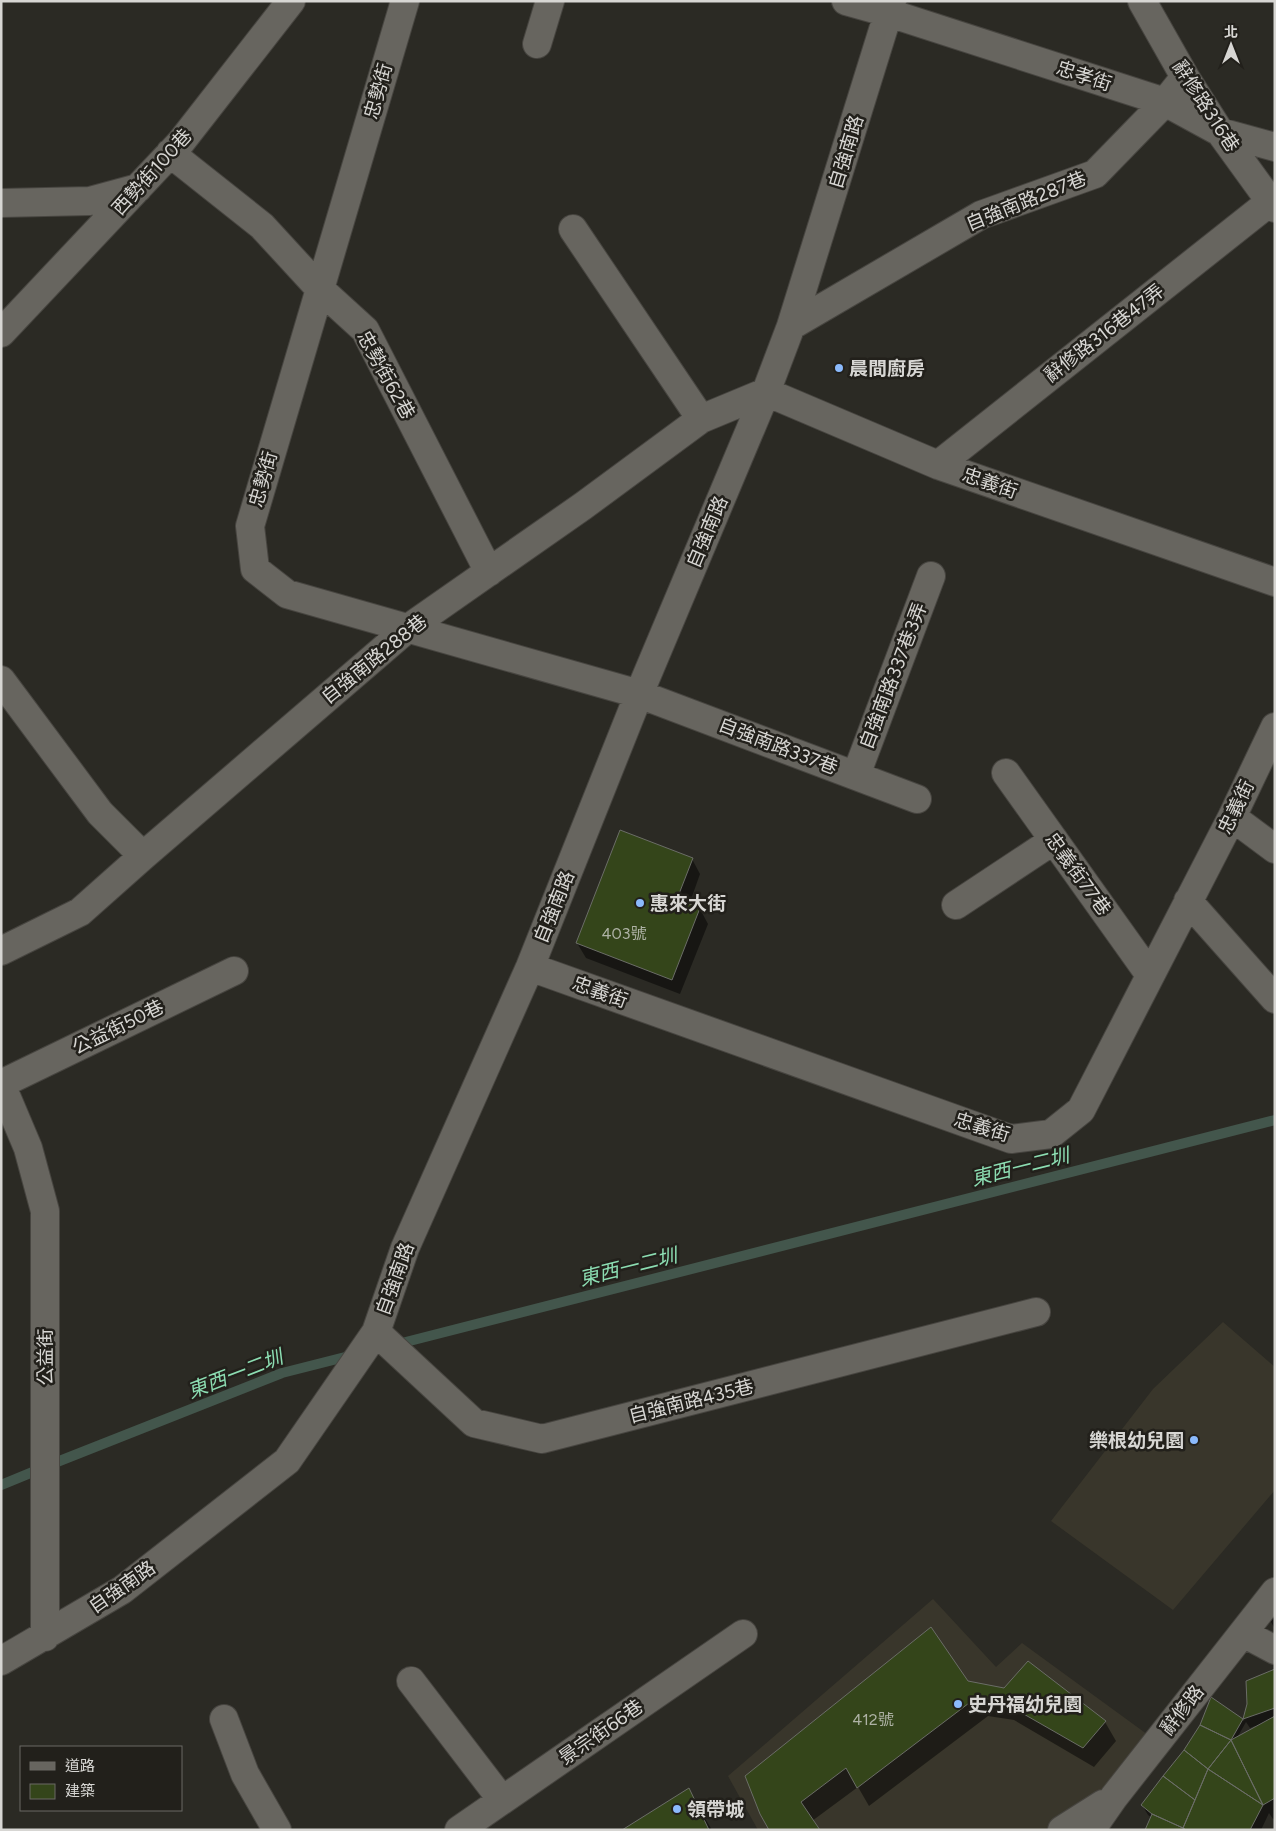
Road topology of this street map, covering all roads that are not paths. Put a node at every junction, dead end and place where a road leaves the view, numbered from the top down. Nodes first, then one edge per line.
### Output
1 (291, 1) edge
2 (404, 1) edge
3 (550, 1) edge
4 (846, 1) edge
5 (1142, 1) edge
6 (890, 7) edge
7 (537, 44) dead end
8 (1185, 77) junction
9 (1165, 102) junction
10 (1220, 132) junction
11 (1275, 147) edge
12 (170, 154) junction
13 (138, 188) junction
14 (1, 203) edge
15 (1273, 205) edge
16 (574, 229) dead end
17 (320, 289) junction
18 (791, 326) junction
19 (1, 333) edge
20 (766, 392) junction
21 (701, 419) junction
22 (938, 465) junction
23 (489, 572) junction
24 (931, 576) dead end
25 (1275, 582) edge
26 (407, 629) junction
27 (1, 680) edge
28 (639, 694) junction
29 (1275, 727) edge
30 (1006, 773) dead end
31 (856, 775) junction
32 (917, 799) dead end
33 (1232, 816) junction
34 (1054, 840) junction
35 (1275, 849) edge
36 (143, 856) junction
37 (1188, 901) junction
38 (956, 905) dead end
39 (1, 951) edge
40 (530, 967) junction
41 (234, 971) dead end
42 (1150, 975) junction
43 (1275, 999) edge
44 (1, 1084) edge
45 (1036, 1312) dead end
46 (376, 1332) junction
47 (1275, 1592) edge
48 (1243, 1633) junction
49 (743, 1634) dead end
50 (45, 1637) junction
51 (1275, 1650) edge
52 (1, 1661) edge
53 (411, 1681) dead end
54 (224, 1719) dead end
55 (1114, 1797) junction
56 (502, 1800) junction
57 (276, 1830) edge
58 (459, 1830) edge
59 (1062, 1830) edge
60 (1091, 1830) edge

1 - 12 street, 西勢街100巷
2 - 17 street, 忠勢街
3 - 7 street
4 - 6 street, 忠孝街
5 - 8 street, 辭修路316巷
6 - 9 street, 忠孝街
6 - 18 street, 自強南路
8 - 9 street, 自強南路287巷
8 - 10 street, 辭修路316巷
9 - 10 street, 忠孝街
9 - 18 street, 自強南路287巷
10 - 11 street, 忠孝街
10 - 15 street, 辭修路316巷
12 - 13 street, 西勢街100巷
12 - 17 street, 忠勢街62巷
13 - 14 street
13 - 19 street, 西勢街100巷
15 - 22 street, 辭修路316巷47弄
16 - 21 street
17 - 23 street, 忠勢街62巷
17 - 26 street, 忠勢街
18 - 20 street, 自強南路
20 - 21 street, 自強南路288巷
20 - 22 street, 忠義街
20 - 28 street, 自強南路
21 - 23 street, 自強南路288巷
22 - 25 street, 忠義街
23 - 26 street, 自強南路288巷
24 - 31 street, 自強南路337巷3弄
26 - 28 street, 忠勢街
26 - 36 street, 自強南路288巷
27 - 36 street
28 - 31 street, 自強南路337巷
28 - 40 street, 自強南路
29 - 33 street, 忠義街
30 - 34 street, 忠義街77巷
31 - 32 street, 自強南路337巷
33 - 35 street
33 - 37 street, 忠義街
34 - 38 street
34 - 42 street, 忠義街77巷
36 - 39 street, 自強南路288巷
37 - 42 street, 忠義街
37 - 43 street
40 - 42 street, 忠義街
40 - 46 street, 自強南路
41 - 44 street, 公益街50巷
44 - 50 street, 公益街
45 - 46 street, 自強南路435巷
46 - 50 street, 自強南路
47 - 48 street, 辭修路
48 - 51 street
48 - 55 street, 辭修路
49 - 56 street, 景宗街66巷
50 - 52 street, 自強南路
53 - 56 street
54 - 57 street
55 - 59 street
55 - 60 street, 辭修路
56 - 58 street, 景宗街66巷

